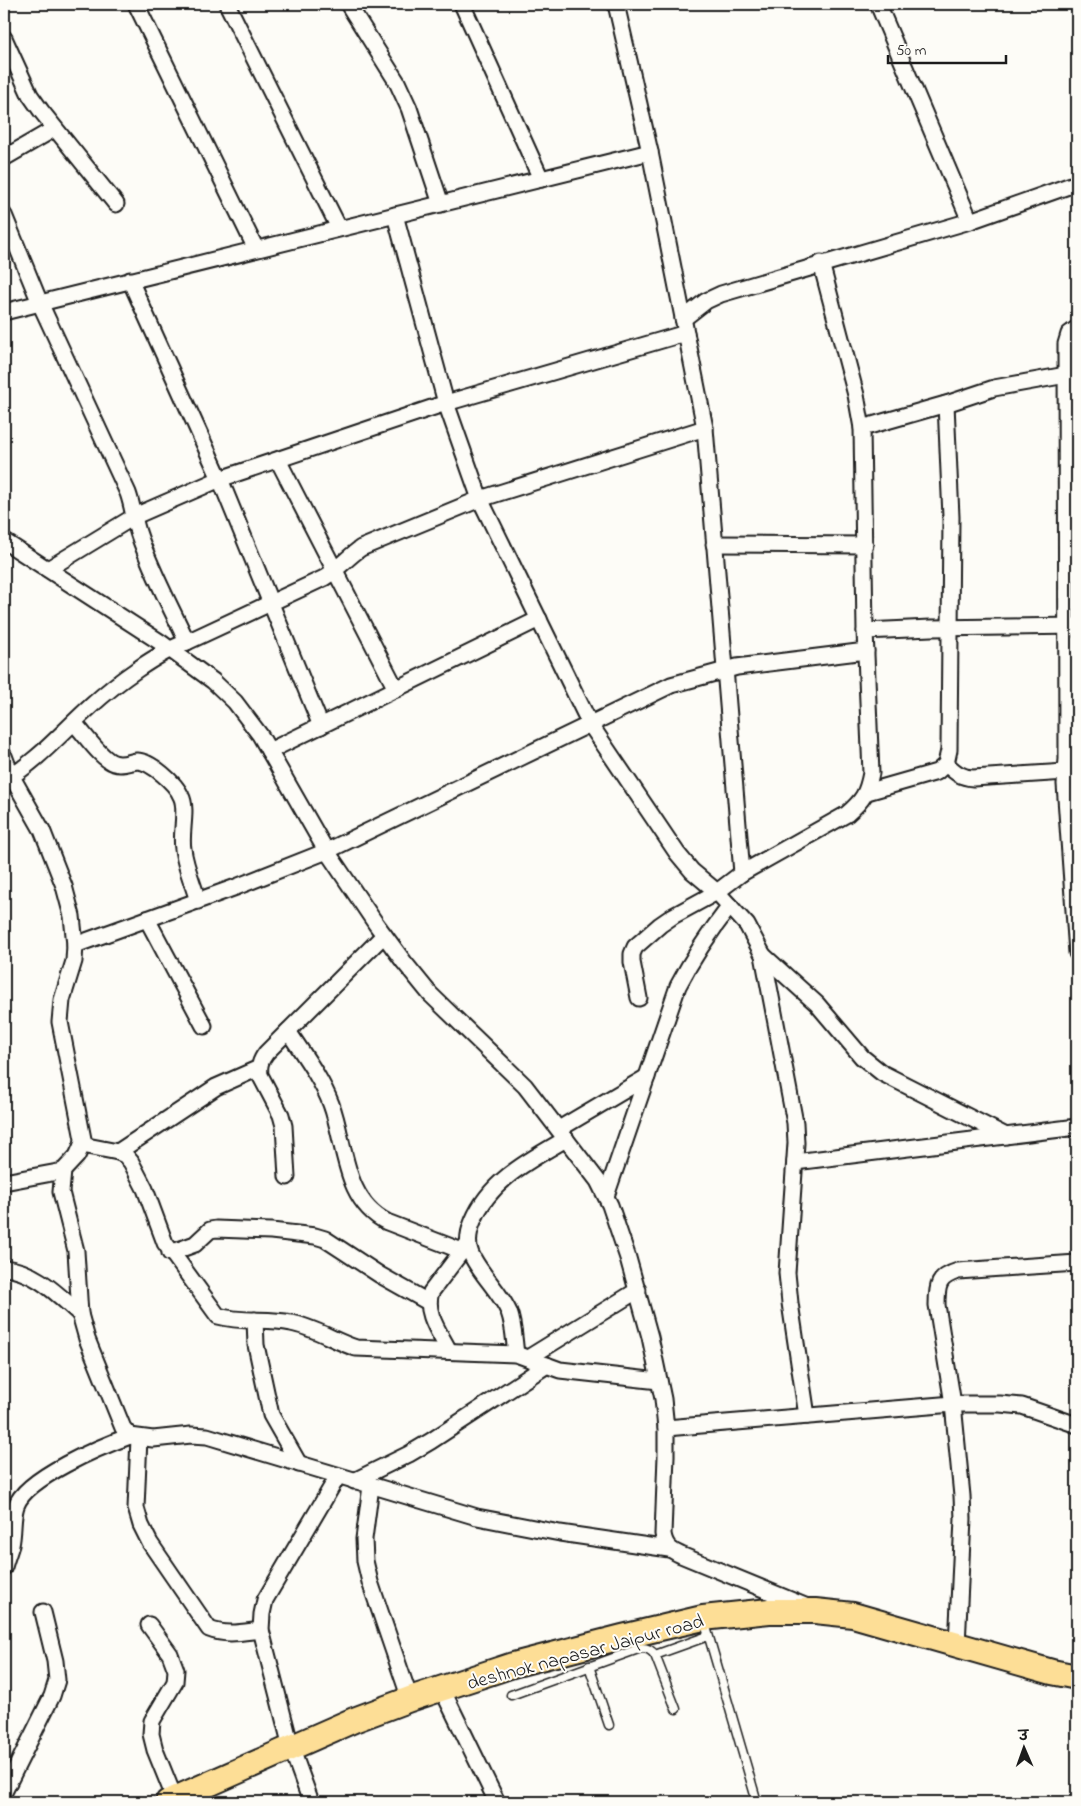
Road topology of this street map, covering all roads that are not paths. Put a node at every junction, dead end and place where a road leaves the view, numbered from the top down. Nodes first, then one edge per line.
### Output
1 (136, 4) edge
2 (227, 4) edge
3 (348, 4) edge
4 (462, 4) edge
5 (616, 4) edge
6 (878, 4) edge
7 (4, 38) edge
8 (54, 129) junction
9 (650, 152) junction
10 (4, 158) edge
11 (541, 179) junction
12 (1077, 183) edge
13 (116, 204) dead end
14 (441, 204) junction
15 (395, 214) junction
16 (4, 215) edge
17 (970, 221) junction
18 (339, 228) junction
19 (256, 249) junction
20 (821, 263) junction
21 (130, 280) junction
22 (40, 303) junction
23 (4, 312) edge
24 (685, 326) junction
25 (1077, 328) edge
26 (1066, 375) junction
27 (446, 403) junction
28 (946, 404) junction
29 (705, 428) junction
30 (862, 428) junction
31 (278, 460) junction
32 (220, 479) junction
33 (480, 498) junction
34 (135, 516) junction
35 (4, 541) edge
36 (714, 544) junction
37 (865, 545) junction
38 (48, 569) junction
39 (336, 570) junction
40 (1072, 571) edge
41 (271, 603) junction
42 (539, 619) junction
43 (1072, 626) edge
44 (950, 628) junction
45 (865, 631) junction
46 (187, 642) junction
47 (170, 648) junction
48 (866, 651) junction
49 (724, 669) junction
50 (396, 689) junction
51 (74, 723) junction
52 (590, 724) junction
53 (321, 726) junction
54 (269, 751) junction
55 (4, 756) edge
56 (946, 764) junction
57 (1066, 772) junction
58 (8, 779) edge
59 (867, 792) junction
60 (327, 851) junction
61 (742, 873) junction
62 (717, 892) junction
63 (198, 901) junction
64 (730, 906) junction
65 (147, 919) junction
66 (384, 935) junction
67 (75, 945) junction
68 (1077, 953) edge
69 (763, 955) junction
70 (639, 998) dead end
71 (204, 1026) dead end
72 (288, 1031) junction
73 (259, 1068) junction
74 (647, 1077) junction
75 (1077, 1127) edge
76 (562, 1134) junction
77 (1006, 1136) junction
78 (82, 1145) junction
79 (118, 1152) junction
80 (795, 1162) junction
81 (62, 1171) junction
82 (287, 1177) dead end
83 (4, 1182) edge
84 (606, 1196) junction
85 (465, 1247) junction
86 (170, 1253) junction
87 (1077, 1263) edge
88 (4, 1268) edge
89 (638, 1290) junction
90 (428, 1302) junction
91 (80, 1314) junction
92 (255, 1320) junction
93 (449, 1351) junction
94 (522, 1356) junction
95 (547, 1365) junction
96 (659, 1381) junction
97 (953, 1404) junction
98 (807, 1416) junction
99 (1076, 1419) edge
100 (666, 1428) junction
101 (134, 1437) junction
102 (299, 1464) junction
103 (338, 1476) junction
104 (354, 1481) junction
105 (370, 1486) junction
106 (669, 1549) junction
107 (4, 1567) edge
108 (815, 1611) junction
109 (43, 1612) dead end
110 (149, 1625) dead end
111 (706, 1627) junction
112 (261, 1630) junction
113 (957, 1645) junction
114 (655, 1655) junction
115 (589, 1666) junction
116 (1077, 1677) edge
117 (442, 1689) junction
118 (510, 1694) dead end
119 (410, 1699) junction
120 (676, 1709) dead end
121 (609, 1725) dead end
122 (291, 1747) junction
123 (4, 1792) edge
124 (173, 1801) edge
125 (311, 1802) edge
126 (497, 1802) edge
127 (757, 1802) edge

1 - 19 street
2 - 18 street
3 - 14 street
4 - 11 street
5 - 9 street
6 - 17 street
7 - 8 street
8 - 10 street
8 - 13 street
9 - 11 street
9 - 24 street
11 - 14 street
12 - 17 street
14 - 15 street
15 - 18 street
15 - 27 street
16 - 22 street
17 - 20 street
18 - 19 street
19 - 21 street
20 - 24 street
20 - 30 street
21 - 22 street
21 - 32 street
22 - 23 street
22 - 34 street
24 - 27 street
24 - 29 street
25 - 26 street
26 - 28 street
26 - 40 street
27 - 31 street
27 - 33 street
28 - 30 street
28 - 44 street
29 - 33 street
29 - 36 street
30 - 37 street
31 - 32 street
31 - 39 street
32 - 34 street
32 - 41 street
33 - 39 street
33 - 42 street
34 - 38 street
34 - 46 street
35 - 38 street
36 - 37 street
36 - 49 street
37 - 45 street
38 - 47 street
39 - 41 street
39 - 50 street
40 - 43 street
41 - 46 street
41 - 53 street
42 - 50 street
42 - 52 street
43 - 44 street
43 - 57 street
44 - 45 street
44 - 56 street
45 - 48 street
46 - 47 street
47 - 51 street
47 - 54 street
48 - 49 street
48 - 59 street
49 - 52 street
49 - 61 street
50 - 53 street
51 - 58 street
51 - 63 street
52 - 60 street
52 - 62 street
53 - 54 street
54 - 60 street
55 - 58 street
56 - 57 street
56 - 59 street
57 - 68 street
58 - 67 street
59 - 61 street
60 - 63 street
60 - 66 street
61 - 62 street
62 - 64 street
62 - 70 street
63 - 65 street
64 - 69 street
64 - 74 street
65 - 67 street
65 - 71 street
66 - 72 street
66 - 76 street
67 - 78 street
69 - 77 street
69 - 80 street
72 - 73 street
72 - 85 street
73 - 79 street
73 - 82 street
74 - 76 street
74 - 84 street
75 - 77 street
76 - 84 street
76 - 85 street
77 - 80 street
78 - 79 street
78 - 81 street
79 - 86 street
80 - 98 street
81 - 83 street
81 - 91 street
84 - 89 street
85 - 90 street
85 - 94 street
86 - 90 street
86 - 92 street
87 - 97 street
88 - 91 street
89 - 94 street
89 - 96 street
90 - 93 street
91 - 101 street
92 - 93 street
92 - 102 street
93 - 94 street
94 - 95 street
95 - 96 street
95 - 104 street
96 - 100 street
97 - 98 street
97 - 99 street
97 - 113 street
98 - 100 street
100 - 106 street
101 - 102 street
101 - 107 street
101 - 112 street
102 - 103 street
103 - 104 street
103 - 112 street
104 - 105 street
105 - 106 street
105 - 119 street
106 - 108 street
108 - 111 main road, deshnok napasar Jaipur road
108 - 113 main road, deshnok napasar Jaipur road
109 - 123 street
110 - 124 street
111 - 114 lane
111 - 117 main road, deshnok napasar Jaipur road
111 - 127 lane
112 - 122 street
113 - 116 main road, deshnok napasar Jaipur road
114 - 115 lane
114 - 120 lane
115 - 118 lane
115 - 121 lane
117 - 119 main road, deshnok napasar Jaipur road
117 - 126 street
119 - 122 main road, deshnok napasar Jaipur road
122 - 124 main road, deshnok napasar Jaipur road
122 - 125 street

